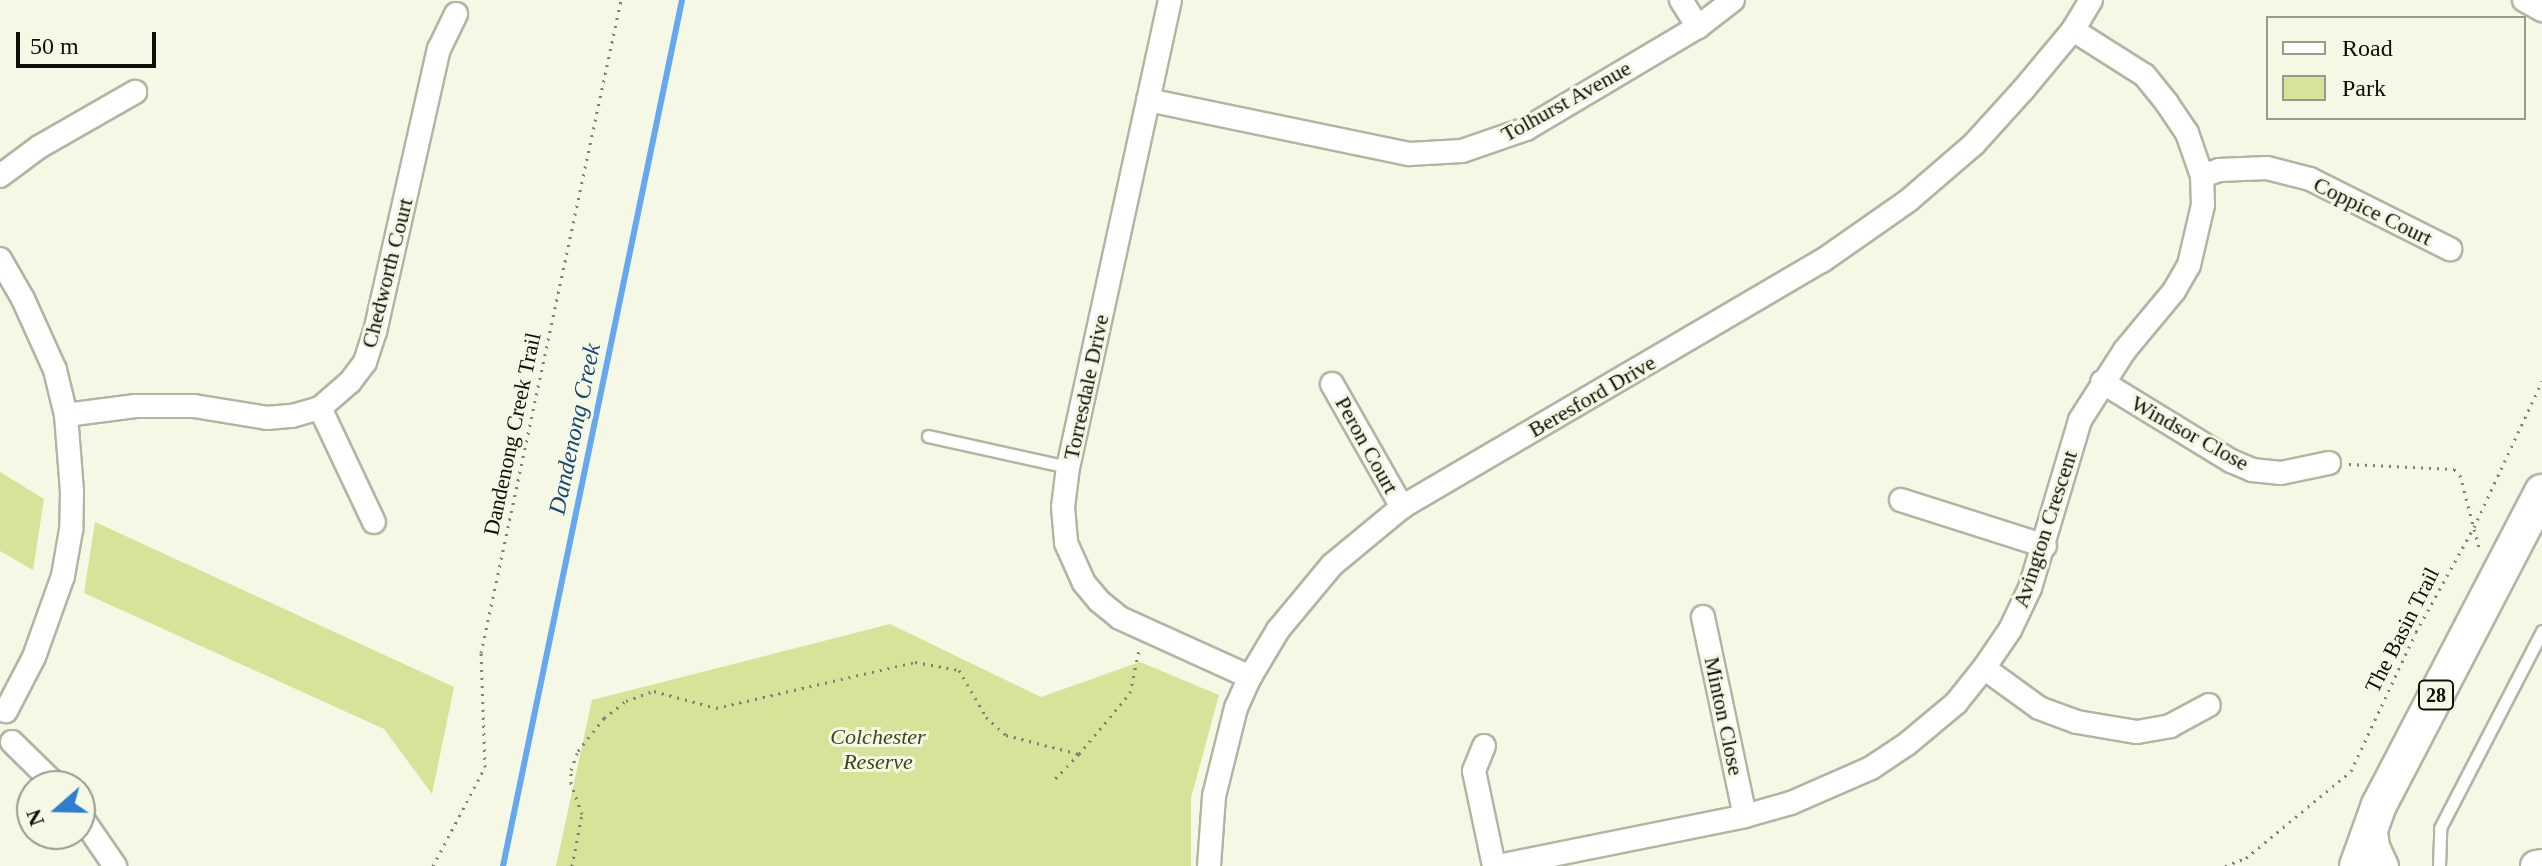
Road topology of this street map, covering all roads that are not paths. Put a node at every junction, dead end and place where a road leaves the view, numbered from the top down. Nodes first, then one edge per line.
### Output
1 (1170, 0) edge
2 (1681, 0) edge
3 (1733, 0) edge
4 (2091, 0) edge
5 (2524, 0) edge
6 (2542, 10) edge
7 (456, 14) dead end
8 (1698, 27) junction
9 (2073, 30) junction
10 (135, 92) dead end
11 (1148, 100) junction
12 (0, 176) edge
13 (2202, 176) junction
14 (2450, 249) dead end
15 (0, 259) edge
16 (2102, 382) junction
17 (1332, 384) dead end
18 (320, 408) junction
19 (66, 415) junction
20 (928, 436) dead end
21 (2329, 463) road end
22 (1068, 467) junction
23 (2542, 492) edge
24 (1901, 500) dead end
25 (1402, 507) junction
26 (374, 522) dead end
27 (2045, 546) junction
28 (1703, 617) dead end
29 (2542, 631) edge
30 (1984, 668) junction
31 (1250, 677) junction
32 (2209, 705) dead end
33 (3, 710) edge
34 (6, 746) edge
35 (1484, 746) dead end
36 (37, 770) edge
37 (2375, 815) junction
38 (1745, 816) junction
39 (96, 838) edge
40 (2542, 865) edge
41 (115, 866) edge
42 (1209, 866) edge
43 (1496, 866) edge
44 (2333, 866) edge
45 (2357, 866) edge
46 (2383, 866) edge
47 (2439, 866) edge
48 (2536, 866) edge

1 - 11 street, Torresdale Drive
2 - 8 street
3 - 8 street, Tolhurst Avenue
4 - 9 street, Beresford Drive
5 - 6 street
7 - 18 street, Chedworth Court
8 - 11 street, Tolhurst Avenue
9 - 13 street, Avington Crescent
9 - 25 street, Beresford Drive
10 - 12 street
11 - 22 street, Torresdale Drive
13 - 14 street, Coppice Court
13 - 16 street, Avington Crescent
15 - 19 street
16 - 21 street, Windsor Close
16 - 27 street, Avington Crescent
17 - 25 street, Peron Court
18 - 19 street
18 - 26 street
19 - 33 street
20 - 22 lane
22 - 31 street, Torresdale Drive
23 - 37 main road, 28
24 - 27 street
25 - 31 street, Beresford Drive
27 - 30 street, Avington Crescent
28 - 38 street, Minton Close
29 - 47 lane
30 - 32 street
30 - 38 street, Avington Crescent
31 - 42 street, Beresford Drive
33 - 34 street
34 - 36 street
35 - 43 street
37 - 44 main road, 28
37 - 45 main road, 28
37 - 46 main road
38 - 43 street, Avington Crescent
39 - 41 street
40 - 48 main road

